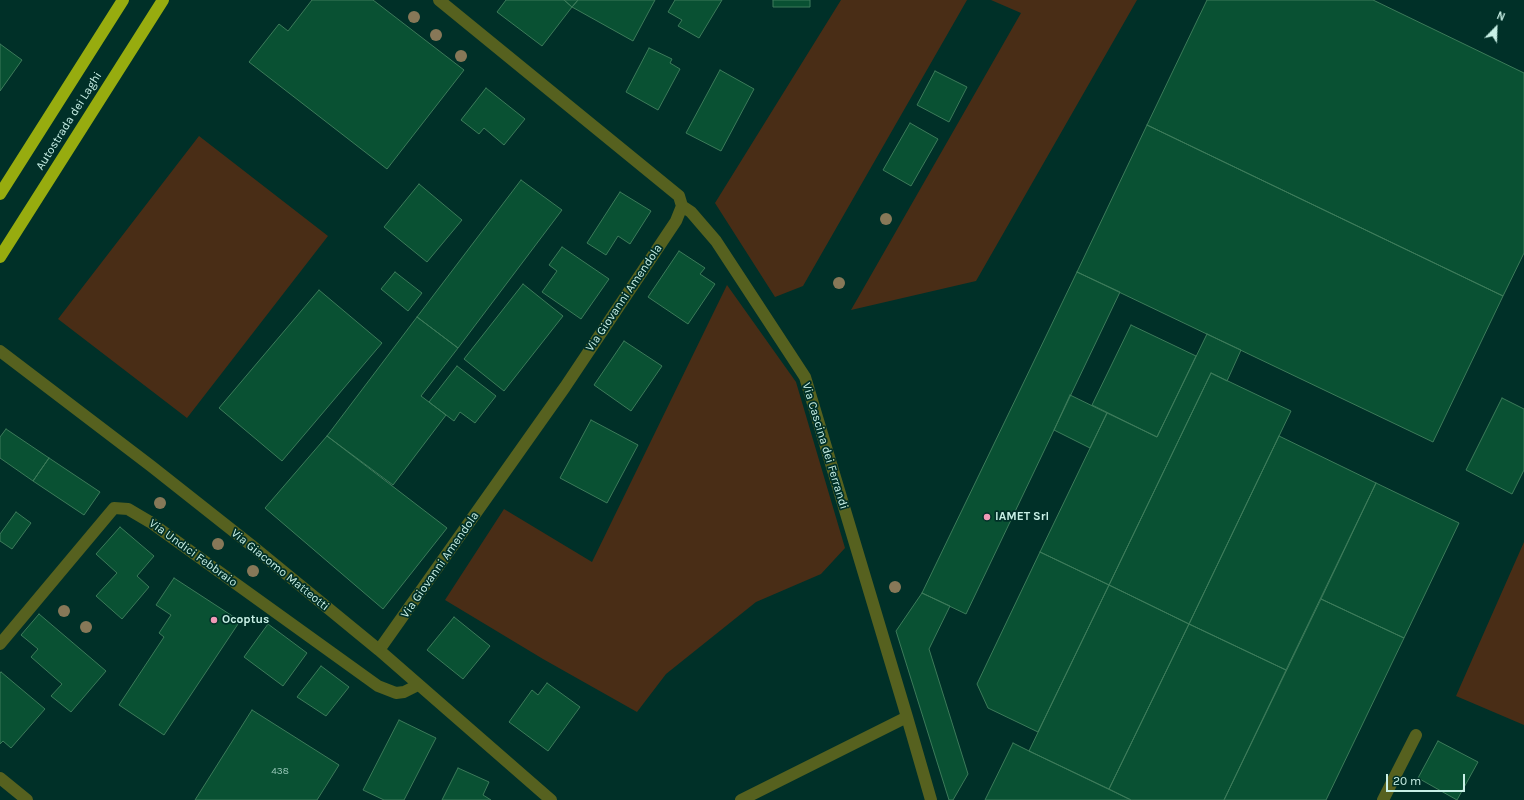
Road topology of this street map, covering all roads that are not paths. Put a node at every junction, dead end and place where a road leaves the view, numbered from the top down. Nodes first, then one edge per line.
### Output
1 (123, 0) edge
2 (163, 0) edge
3 (439, 0) edge
4 (0, 194) edge
5 (682, 206) junction
6 (0, 257) edge
7 (0, 351) edge
8 (0, 644) edge
9 (379, 650) junction
10 (418, 685) junction
11 (907, 717) junction
12 (1416, 736) dead end
13 (0, 778) edge
14 (27, 800) edge
15 (551, 800) edge
16 (741, 800) edge
17 (931, 800) edge
18 (1383, 800) edge

1 - 4 highway, Autostrada dei Laghi
2 - 6 highway, Autostrada dei Laghi
3 - 5 street
5 - 9 street, Via Giovanni Amendola
5 - 11 street, Via Cascina dei Ferrandi
7 - 9 street, Via Giacomo Matteotti
8 - 10 street, Via Undici Febbraio
9 - 10 street, Via Giacomo Matteotti
10 - 15 street, Via Giacomo Matteotti
11 - 16 street
11 - 17 street, Via Cascina dei Ferrandi
12 - 18 street
13 - 14 street

